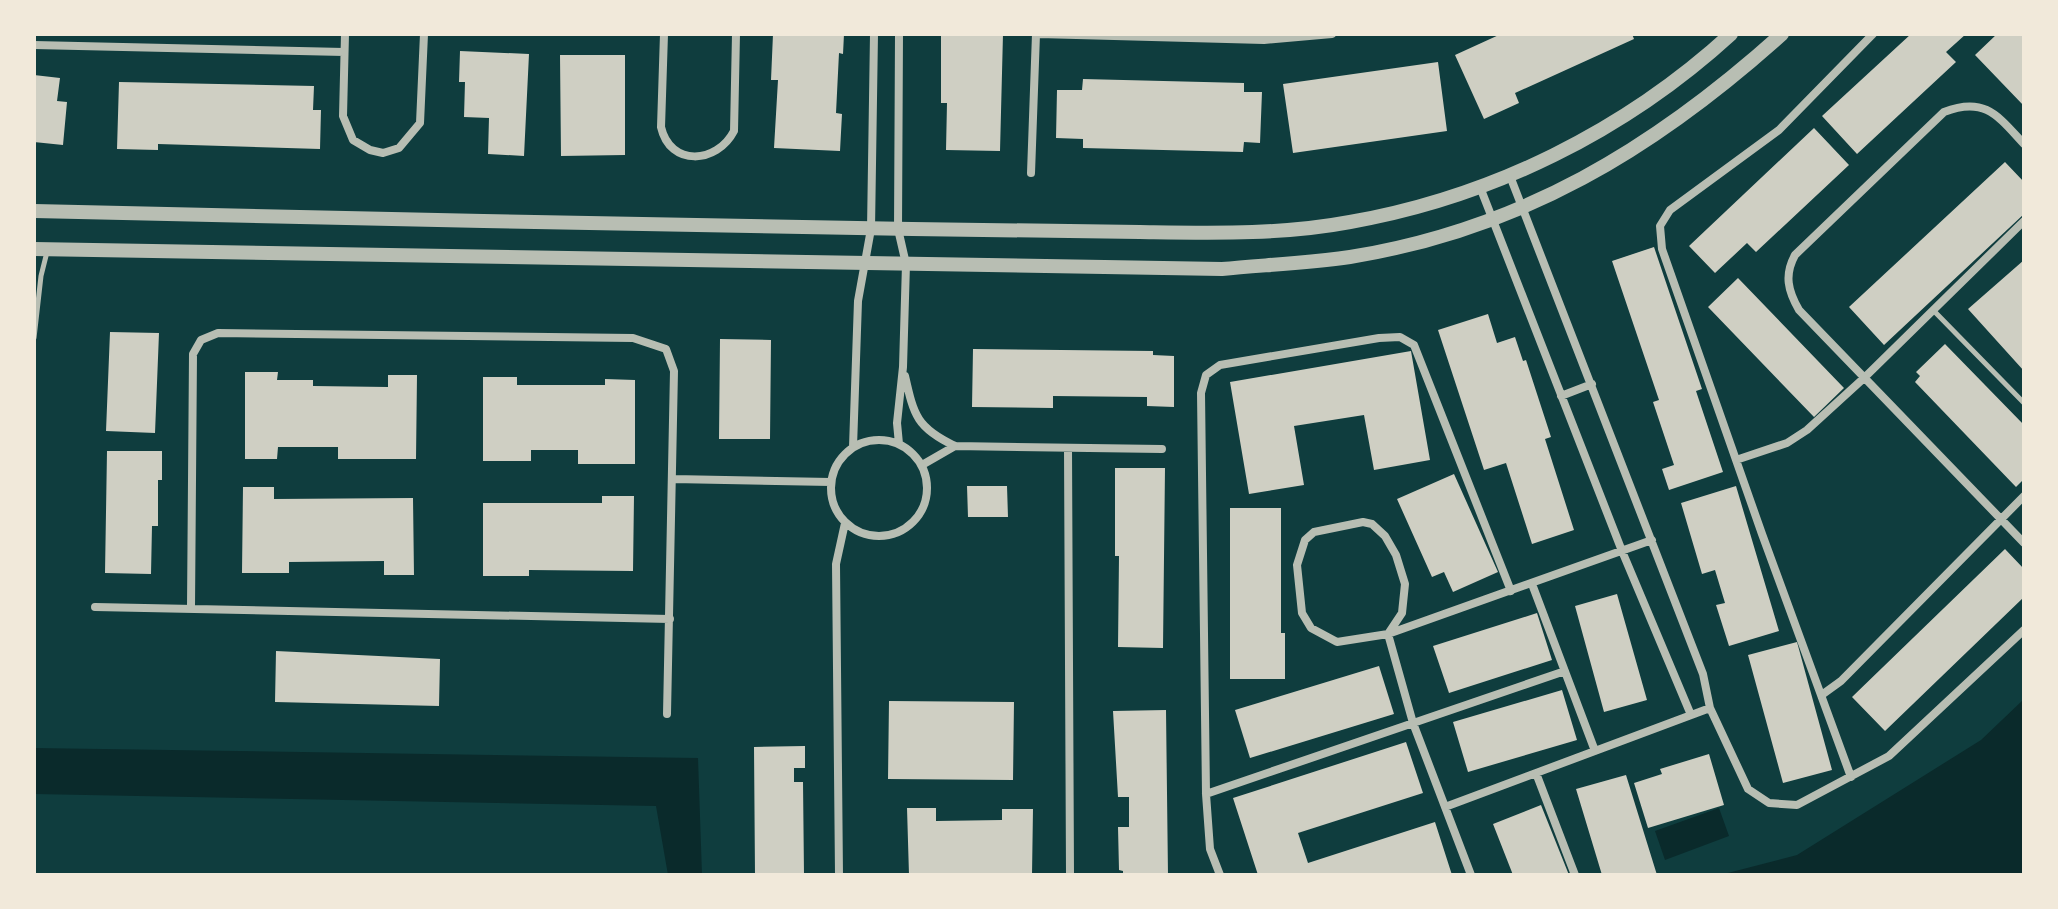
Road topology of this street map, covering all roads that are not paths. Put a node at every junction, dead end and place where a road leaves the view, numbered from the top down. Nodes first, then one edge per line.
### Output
1 (345, 34) edge
2 (424, 34) edge
3 (664, 34) edge
4 (736, 34) edge
5 (874, 34) edge
6 (899, 34) edge
7 (1038, 34) edge
8 (1332, 34) edge
9 (1731, 34) edge
10 (1782, 34) edge
11 (1873, 34) edge
12 (34, 45) edge
13 (344, 52) junction
14 (2024, 144) edge
15 (1031, 173) dead end
16 (1510, 176) junction
17 (1480, 187) junction
18 (1524, 207) junction
19 (34, 212) edge
20 (1493, 221) junction
21 (2024, 221) edge
22 (871, 229) junction
23 (898, 229) junction
24 (41, 249) edge
25 (865, 263) junction
26 (906, 264) junction
27 (1933, 310) junction
28 (34, 338) edge
29 (903, 367) junction
30 (1864, 378) junction
31 (1592, 384) junction
32 (1561, 396) junction
33 (2024, 403) edge
34 (899, 444) junction
35 (955, 446) junction
36 (853, 447) junction
37 (1068, 448) junction
38 (1162, 449) dead end
39 (1736, 460) junction
40 (922, 465) junction
41 (673, 479) junction
42 (831, 482) junction
43 (2024, 496) edge
44 (2001, 518) junction
45 (845, 523) junction
46 (1652, 540) junction
47 (2024, 543) edge
48 (1622, 551) junction
49 (1532, 584) junction
50 (1511, 591) junction
51 (95, 607) dead end
52 (191, 608) junction
53 (670, 619) junction
54 (2024, 630) edge
55 (1388, 634) junction
56 (1565, 671) junction
57 (1823, 694) junction
58 (1710, 708) junction
59 (667, 714) dead end
60 (1691, 715) junction
61 (1413, 723) junction
62 (1595, 751) junction
63 (1536, 773) junction
64 (1851, 777) junction
65 (1206, 794) junction
66 (1445, 807) junction
67 (839, 875) edge
68 (1070, 875) edge
69 (1220, 875) edge
70 (1471, 875) edge
71 (1575, 875) edge

1 - 13 street
2 - 13 street
3 - 4 street
5 - 22 street
6 - 23 street
7 - 8 street
7 - 15 street
9 - 16 street
10 - 18 street
11 - 39 street
12 - 13 street
14 - 30 street
16 - 17 street
16 - 18 street
17 - 20 street
17 - 23 street
18 - 20 street
18 - 31 street
19 - 22 street
20 - 26 street
20 - 32 street
21 - 27 street
22 - 23 street
22 - 25 street
23 - 26 street
24 - 25 street
24 - 28 lane
25 - 26 street
25 - 36 street
26 - 29 street
27 - 30 street
27 - 33 lane
29 - 34 street
29 - 35 street
30 - 39 street
30 - 44 street
31 - 32 street
31 - 46 street
32 - 48 street
34 - 36 street
34 - 40 street
35 - 37 street
35 - 40 street
36 - 42 street
37 - 38 street
37 - 68 street
39 - 57 street
40 - 45 street
41 - 42 street
41 - 52 street
41 - 53 street
42 - 45 street
43 - 44 street
44 - 47 street
44 - 57 street
45 - 67 street
46 - 48 street
46 - 58 street
48 - 49 street
48 - 60 street
49 - 50 street
49 - 56 street
50 - 55 street
50 - 65 street
51 - 52 street
52 - 53 street
53 - 59 street
54 - 64 street
55 - 55 street
55 - 61 street
56 - 61 street
56 - 62 street
57 - 64 street
58 - 60 street
58 - 64 street
60 - 62 street
61 - 65 street
61 - 66 street
62 - 63 street
63 - 66 street
63 - 71 street
65 - 69 street
66 - 70 street

